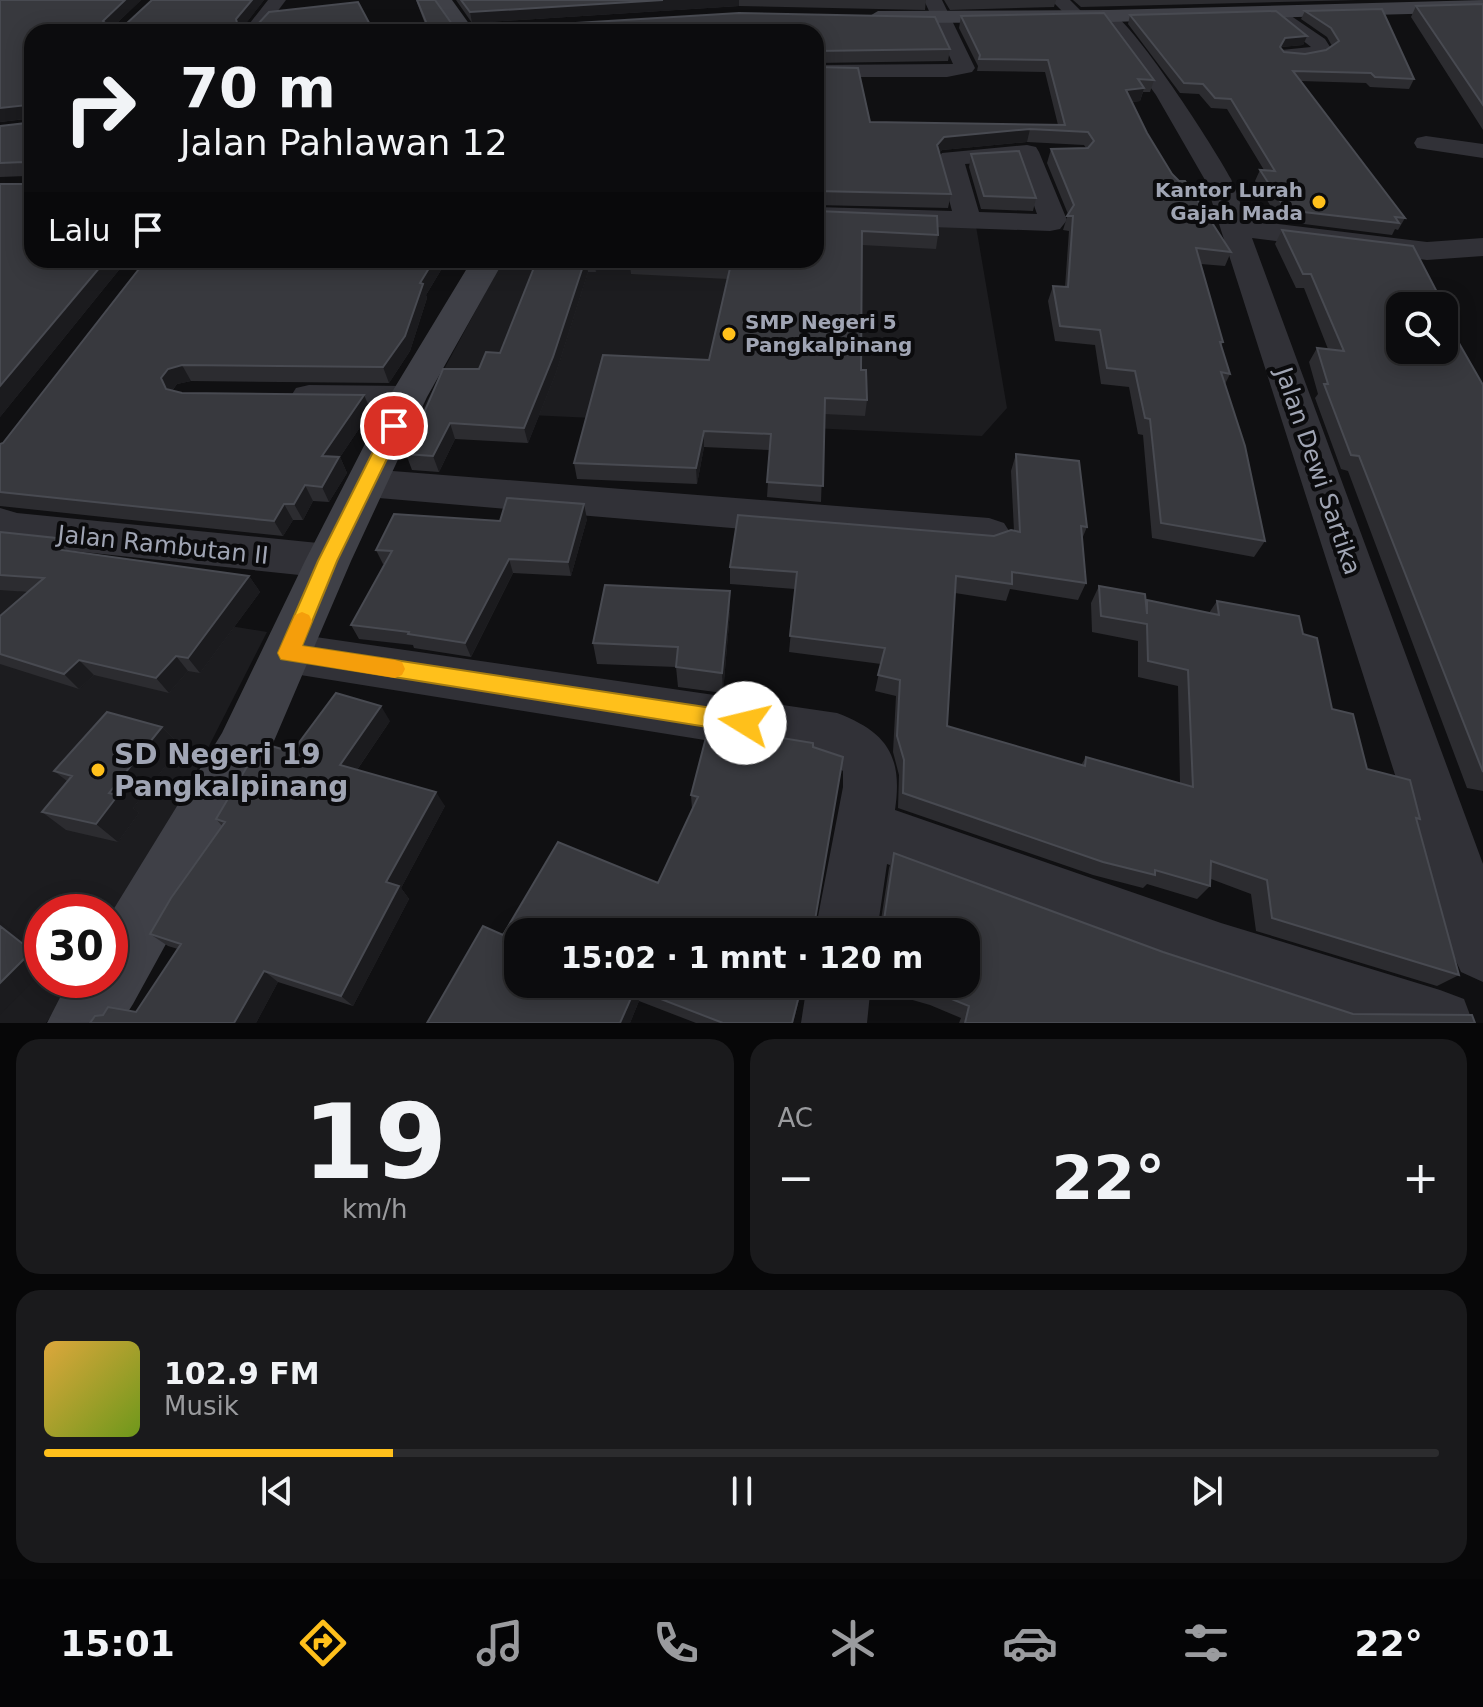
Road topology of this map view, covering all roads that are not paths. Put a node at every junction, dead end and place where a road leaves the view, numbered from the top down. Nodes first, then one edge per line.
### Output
1 (277, 0) edge
2 (444, 0) edge
3 (1060, 0) edge
4 (1483, 6) edge
5 (937, 9) edge
6 (1278, 12) junction
7 (861, 16) edge
8 (1092, 16) junction
9 (258, 24) edge
10 (465, 24) edge
11 (1288, 54) edge
12 (824, 71) edge
13 (1426, 143) dead end
14 (1483, 151) edge
15 (824, 215) edge
16 (968, 221) junction
17 (1236, 227) junction
18 (1483, 247) edge
19 (483, 268) edge
20 (268, 396) edge
21 (408, 397) junction
22 (367, 483) junction
23 (0, 524) edge
24 (989, 534) edge
25 (328, 561) junction
26 (288, 653) junction
27 (862, 826) junction
28 (848, 918) edge
29 (128, 946) edge
30 (1483, 950) edge
31 (97, 998) edge
32 (837, 998) edge
33 (82, 1023) edge
34 (834, 1023) edge
35 (1440, 1023) edge

1 - 9 street
2 - 10 street
3 - 8 street, Jalan Dewi Sartika
4 - 6 street
5 - 7 street
5 - 8 street
5 - 12 street
6 - 8 street
6 - 11 street
8 - 17 street, Jalan Dewi Sartika
13 - 14 street
15 - 16 street
16 - 16 street
17 - 18 street
17 - 30 street, Jalan Dewi Sartika
19 - 21 street
20 - 21 street
21 - 22 street
22 - 24 street
22 - 25 street
23 - 25 street, Jalan Rambutan II
25 - 26 street
26 - 27 street
26 - 29 street
27 - 28 street
27 - 35 street
31 - 33 street
32 - 34 street

